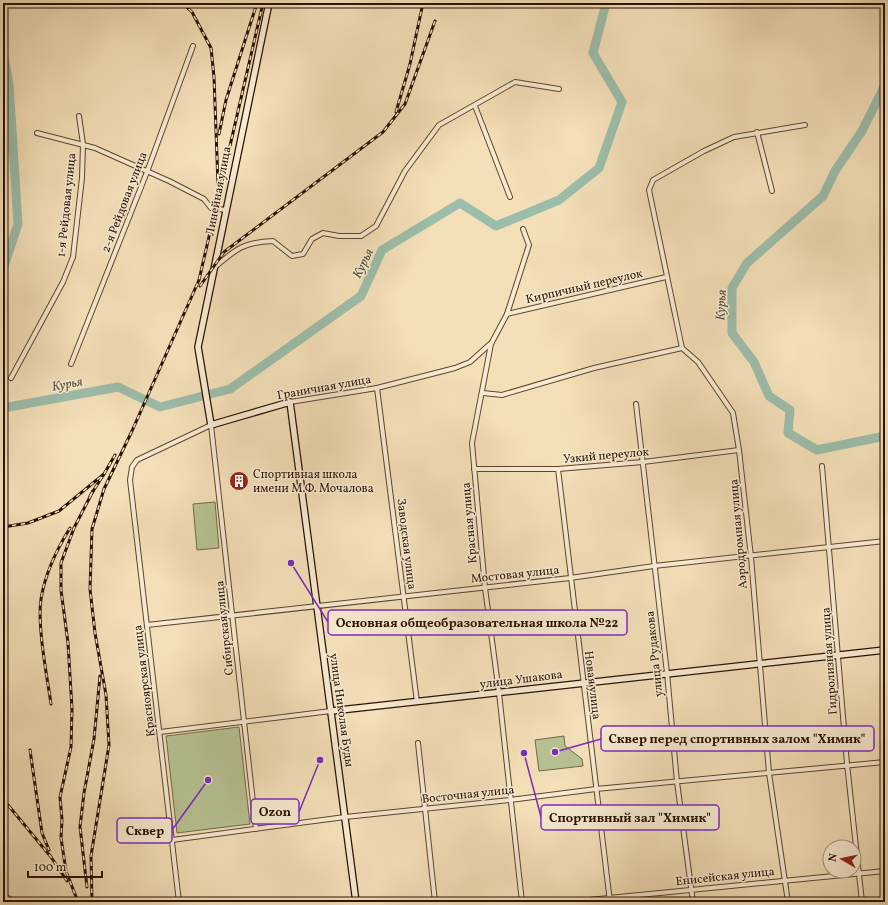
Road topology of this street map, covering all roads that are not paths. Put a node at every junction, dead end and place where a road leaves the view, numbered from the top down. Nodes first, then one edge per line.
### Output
1 (269, 3) edge
2 (192, 46) dead end
3 (559, 89) dead end
4 (475, 106) junction
5 (79, 116) dead end
6 (805, 125) dead end
7 (757, 132) junction
8 (37, 134) dead end
9 (83, 144) junction
10 (147, 172) junction
11 (772, 191) dead end
12 (510, 197) dead end
13 (226, 210) junction
14 (523, 229) dead end
15 (214, 267) junction
16 (666, 277) junction
17 (507, 314) junction
18 (491, 344) junction
19 (682, 348) junction
20 (71, 364) dead end
21 (11, 378) dead end
22 (377, 388) junction
23 (483, 393) junction
24 (290, 402) junction
25 (636, 404) dead end
26 (211, 425) junction
27 (739, 450) junction
28 (137, 460) joint
29 (643, 462) junction
30 (822, 466) dead end
31 (474, 469) junction
32 (558, 469) junction
33 (885, 541) edge
34 (830, 548) junction
35 (751, 557) junction
36 (654, 566) junction
37 (570, 578) junction
38 (485, 588) junction
39 (404, 597) junction
40 (317, 607) junction
41 (233, 616) junction
42 (147, 625) junction
43 (885, 650) edge
44 (839, 654) junction
45 (759, 663) junction
46 (667, 673) junction
47 (583, 683) junction
48 (499, 693) junction
49 (417, 702) junction
50 (331, 711) junction
51 (244, 721) junction
52 (160, 732) junction
53 (418, 743) dead end
54 (885, 762) edge
55 (847, 764) junction
56 (769, 773) junction
57 (677, 782) junction
58 (596, 789) junction
59 (510, 800) junction
60 (425, 809) junction
61 (345, 817) junction
62 (256, 829) junction
63 (856, 839) edge
64 (172, 840) junction
65 (885, 871) edge
66 (862, 873) edge
67 (822, 876) edge
68 (860, 879) edge
69 (784, 880) junction
70 (692, 890) junction
71 (3, 895) edge
72 (610, 900) edge
73 (15, 902) edge
74 (179, 902) edge
75 (356, 902) edge
76 (435, 902) edge
77 (522, 902) edge
78 (568, 902) edge
79 (693, 902) edge
80 (788, 902) edge
81 (862, 902) edge

1 - 13 street, Линейная улица
2 - 10 street, 2-я Рейдовая улица
3 - 4 street
4 - 12 street
4 - 15 street
5 - 9 street, 1-я Рейдовая улица
6 - 7 street
7 - 11 street
7 - 16 street
8 - 9 street
9 - 10 street
9 - 21 street, 1-я Рейдовая улица
10 - 13 street
10 - 20 street, 2-я Рейдовая улица
13 - 15 street, Линейная улица
14 - 17 street, Красная улица
15 - 26 street, Линейная улица
16 - 17 street, Кирпичный переулок
16 - 19 street
17 - 18 street, Красная улица
18 - 22 street, Граничная улица
18 - 23 street, Красная улица
19 - 23 street
19 - 27 street, Аэродромная улица
22 - 24 street, Граничная улица
22 - 39 street, Заводская улица
23 - 31 street, Красная улица
24 - 26 street, Граничная улица
24 - 40 street, улица Николая Буды
25 - 29 street, улица Рудакова
26 - 28 street, Граничная улица
26 - 41 street, Сибирская улица
27 - 29 street, Узкий переулок
27 - 35 street, Аэродромная улица
28 - 42 street, Красноярская улица
29 - 32 street, Узкий переулок
29 - 36 street, улица Рудакова
30 - 34 street, Гидролизная улица
31 - 32 street, Узкий переулок
31 - 38 street, Красная улица
32 - 37 street, Новая улица
33 - 34 street, Мостовая улица
34 - 35 street, Мостовая улица
34 - 44 street, Гидролизная улица
35 - 36 street, Мостовая улица
35 - 45 street, Аэродромная улица
36 - 37 street, Мостовая улица
36 - 46 street, улица Рудакова
37 - 38 street, Мостовая улица
37 - 47 street, Новая улица
38 - 39 street, Мостовая улица
38 - 48 street, Красная улица
39 - 40 street, Мостовая улица
39 - 49 street, Заводская улица
40 - 41 street, Мостовая улица
40 - 50 street, улица Николая Буды
41 - 42 street, Мостовая улица
41 - 51 street, Сибирская улица
42 - 52 street, Красноярская улица
43 - 44 street, улица Ушакова
44 - 45 street, улица Ушакова
44 - 55 street, Гидролизная улица
45 - 46 street, улица Ушакова
45 - 56 street, Аэродромная улица
46 - 47 street, улица Ушакова
46 - 57 street, улица Рудакова
47 - 48 street, улица Ушакова
47 - 58 street, Новая улица
48 - 49 street, улица Ушакова
48 - 59 street, Красная улица
49 - 50 street, улица Ушакова
50 - 51 street, улица Ушакова
50 - 61 street, улица Николая Буды
51 - 52 street, улица Ушакова
51 - 62 street, Сибирская улица
52 - 64 street, Красноярская улица
53 - 60 street
54 - 55 street, Восточная улица
55 - 56 street, Восточная улица
55 - 63 street, Гидролизная улица
56 - 57 street, Восточная улица
56 - 69 street, Аэродромная улица
57 - 58 street, Восточная улица
57 - 70 street, улица Рудакова
58 - 59 street, Восточная улица
58 - 72 street, Новая улица
59 - 60 street, Восточная улица
59 - 77 street, Красная улица
60 - 61 street, Восточная улица
60 - 76 street
61 - 62 street, Восточная улица
61 - 75 street, улица Николая Буды
62 - 64 street, Восточная улица
64 - 74 street, Красноярская улица
65 - 66 street, Енисейская улица
67 - 69 street, Енисейская улица
68 - 81 street, Гидролизная улица
69 - 70 street, Енисейская улица
69 - 80 street, Аэродромная улица
70 - 72 street, Енисейская улица
70 - 79 street, улица Рудакова
71 - 73 street
72 - 78 street, Енисейская улица

